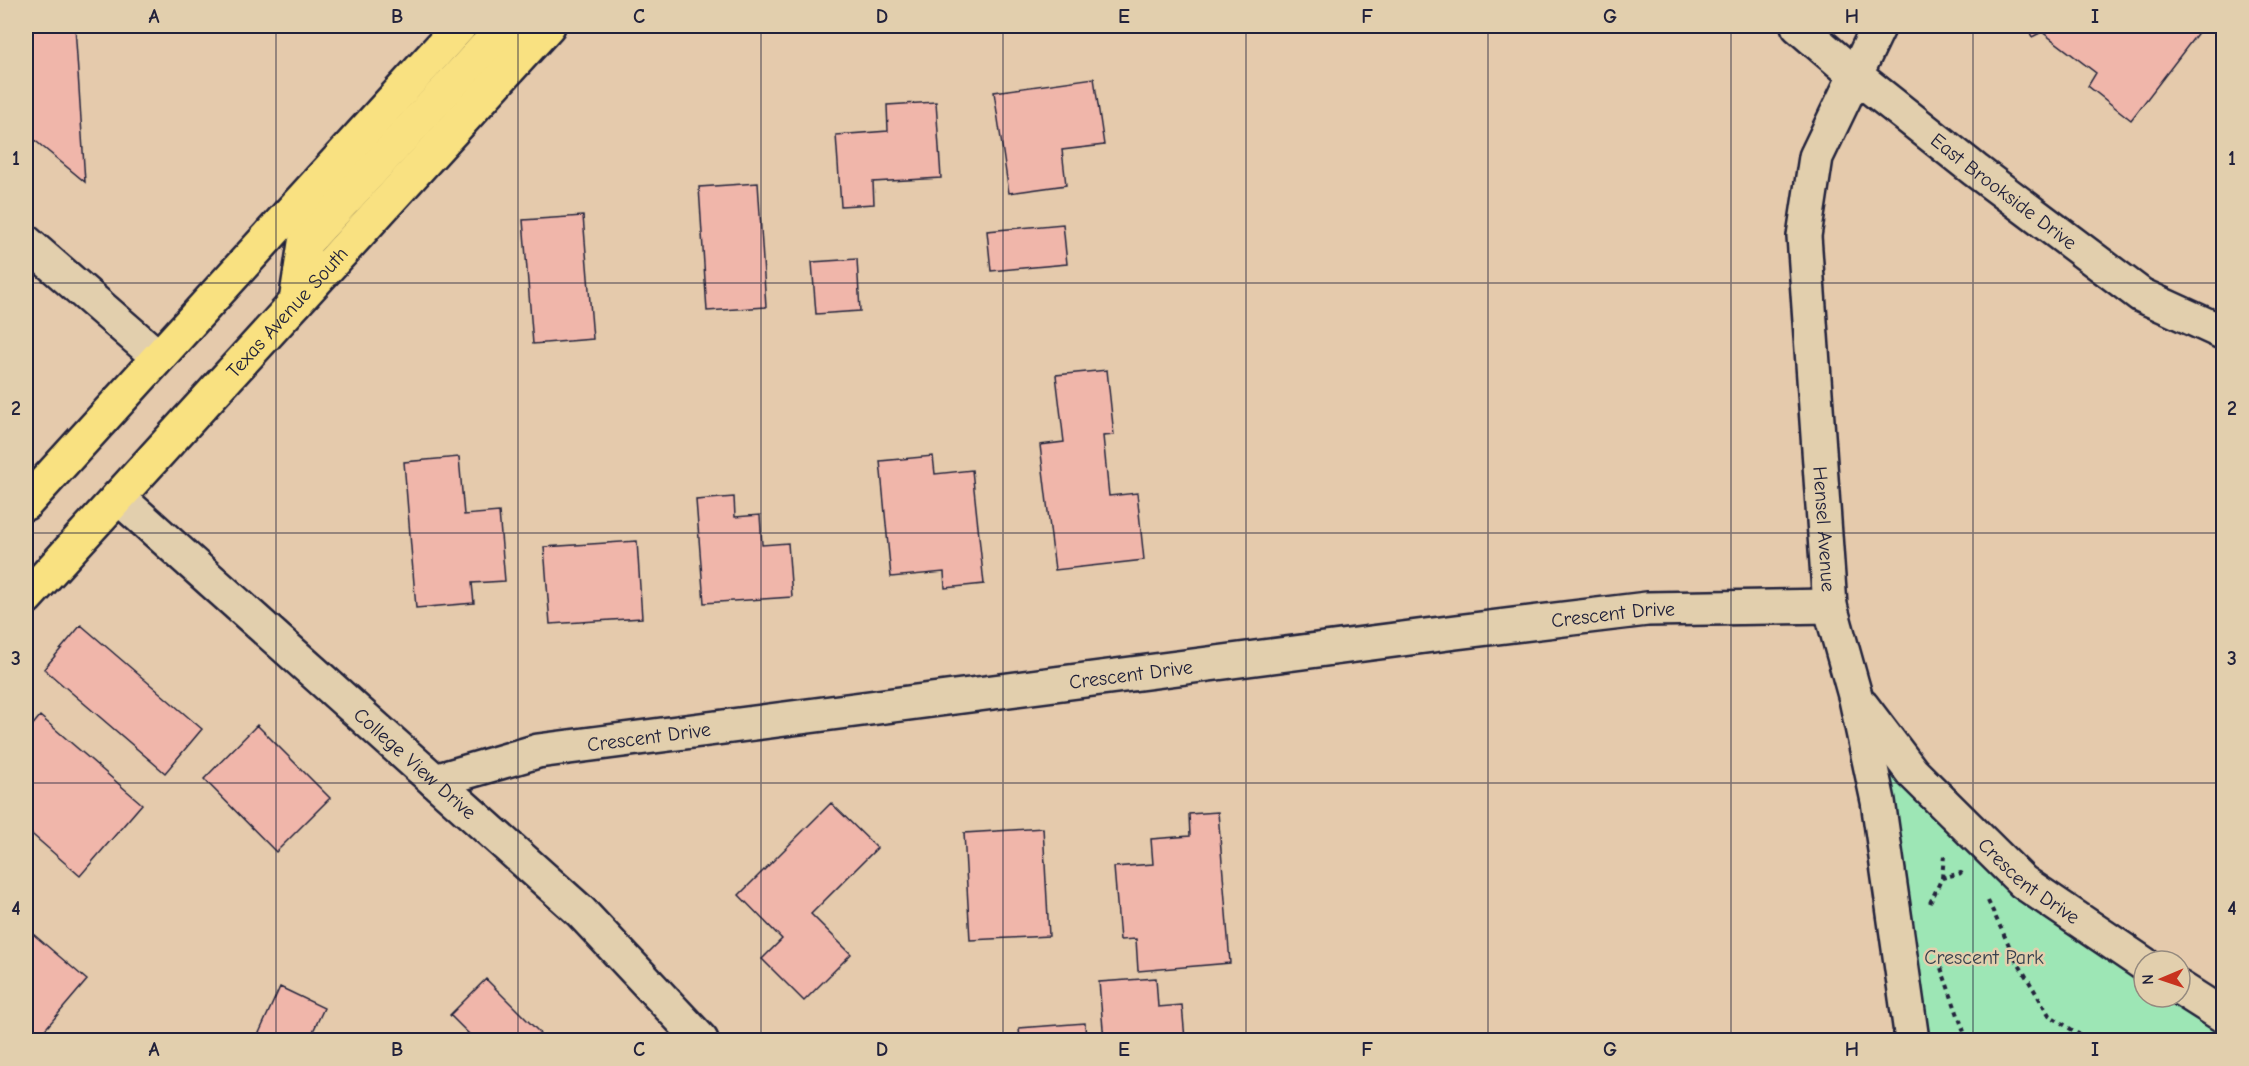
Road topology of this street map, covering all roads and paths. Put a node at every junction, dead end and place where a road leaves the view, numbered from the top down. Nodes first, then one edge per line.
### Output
1 (460, 26) edge
2 (505, 26) edge
3 (548, 26) edge
4 (1798, 26) edge
5 (1879, 26) edge
6 (1854, 74) junction
7 (26, 242) edge
8 (296, 302) junction
9 (2223, 333) edge
10 (158, 357) junction
11 (118, 496) junction
12 (26, 502) edge
13 (26, 598) edge
14 (1830, 606) junction
15 (1857, 699) junction
16 (435, 781) junction
17 (1969, 880) dead end
18 (1986, 896) dead end
19 (1929, 913) dead end
20 (2132, 956) edge
21 (1939, 961) dead end
22 (2192, 996) edge
23 (2223, 1016) edge
24 (690, 1037) edge
25 (1912, 1041) edge
26 (1967, 1041) edge
27 (2088, 1041) edge

1 - 10 main road
2 - 8 main road
3 - 8 main road, Texas Avenue South
4 - 6 street, East Brookside Drive
5 - 6 street, Hensel Avenue
6 - 9 street, East Brookside Drive
6 - 14 street, Hensel Avenue
7 - 10 street
8 - 11 main road, Texas Avenue South
10 - 12 main road
11 - 13 main road, Texas Avenue South
11 - 16 street, College View Drive
14 - 15 street, Hensel Avenue
14 - 16 street, Crescent Drive
15 - 20 street, Crescent Drive
15 - 25 street, Hensel Avenue
16 - 24 street, College View Drive
17 - 19 path
18 - 27 path
21 - 26 path
22 - 23 street

